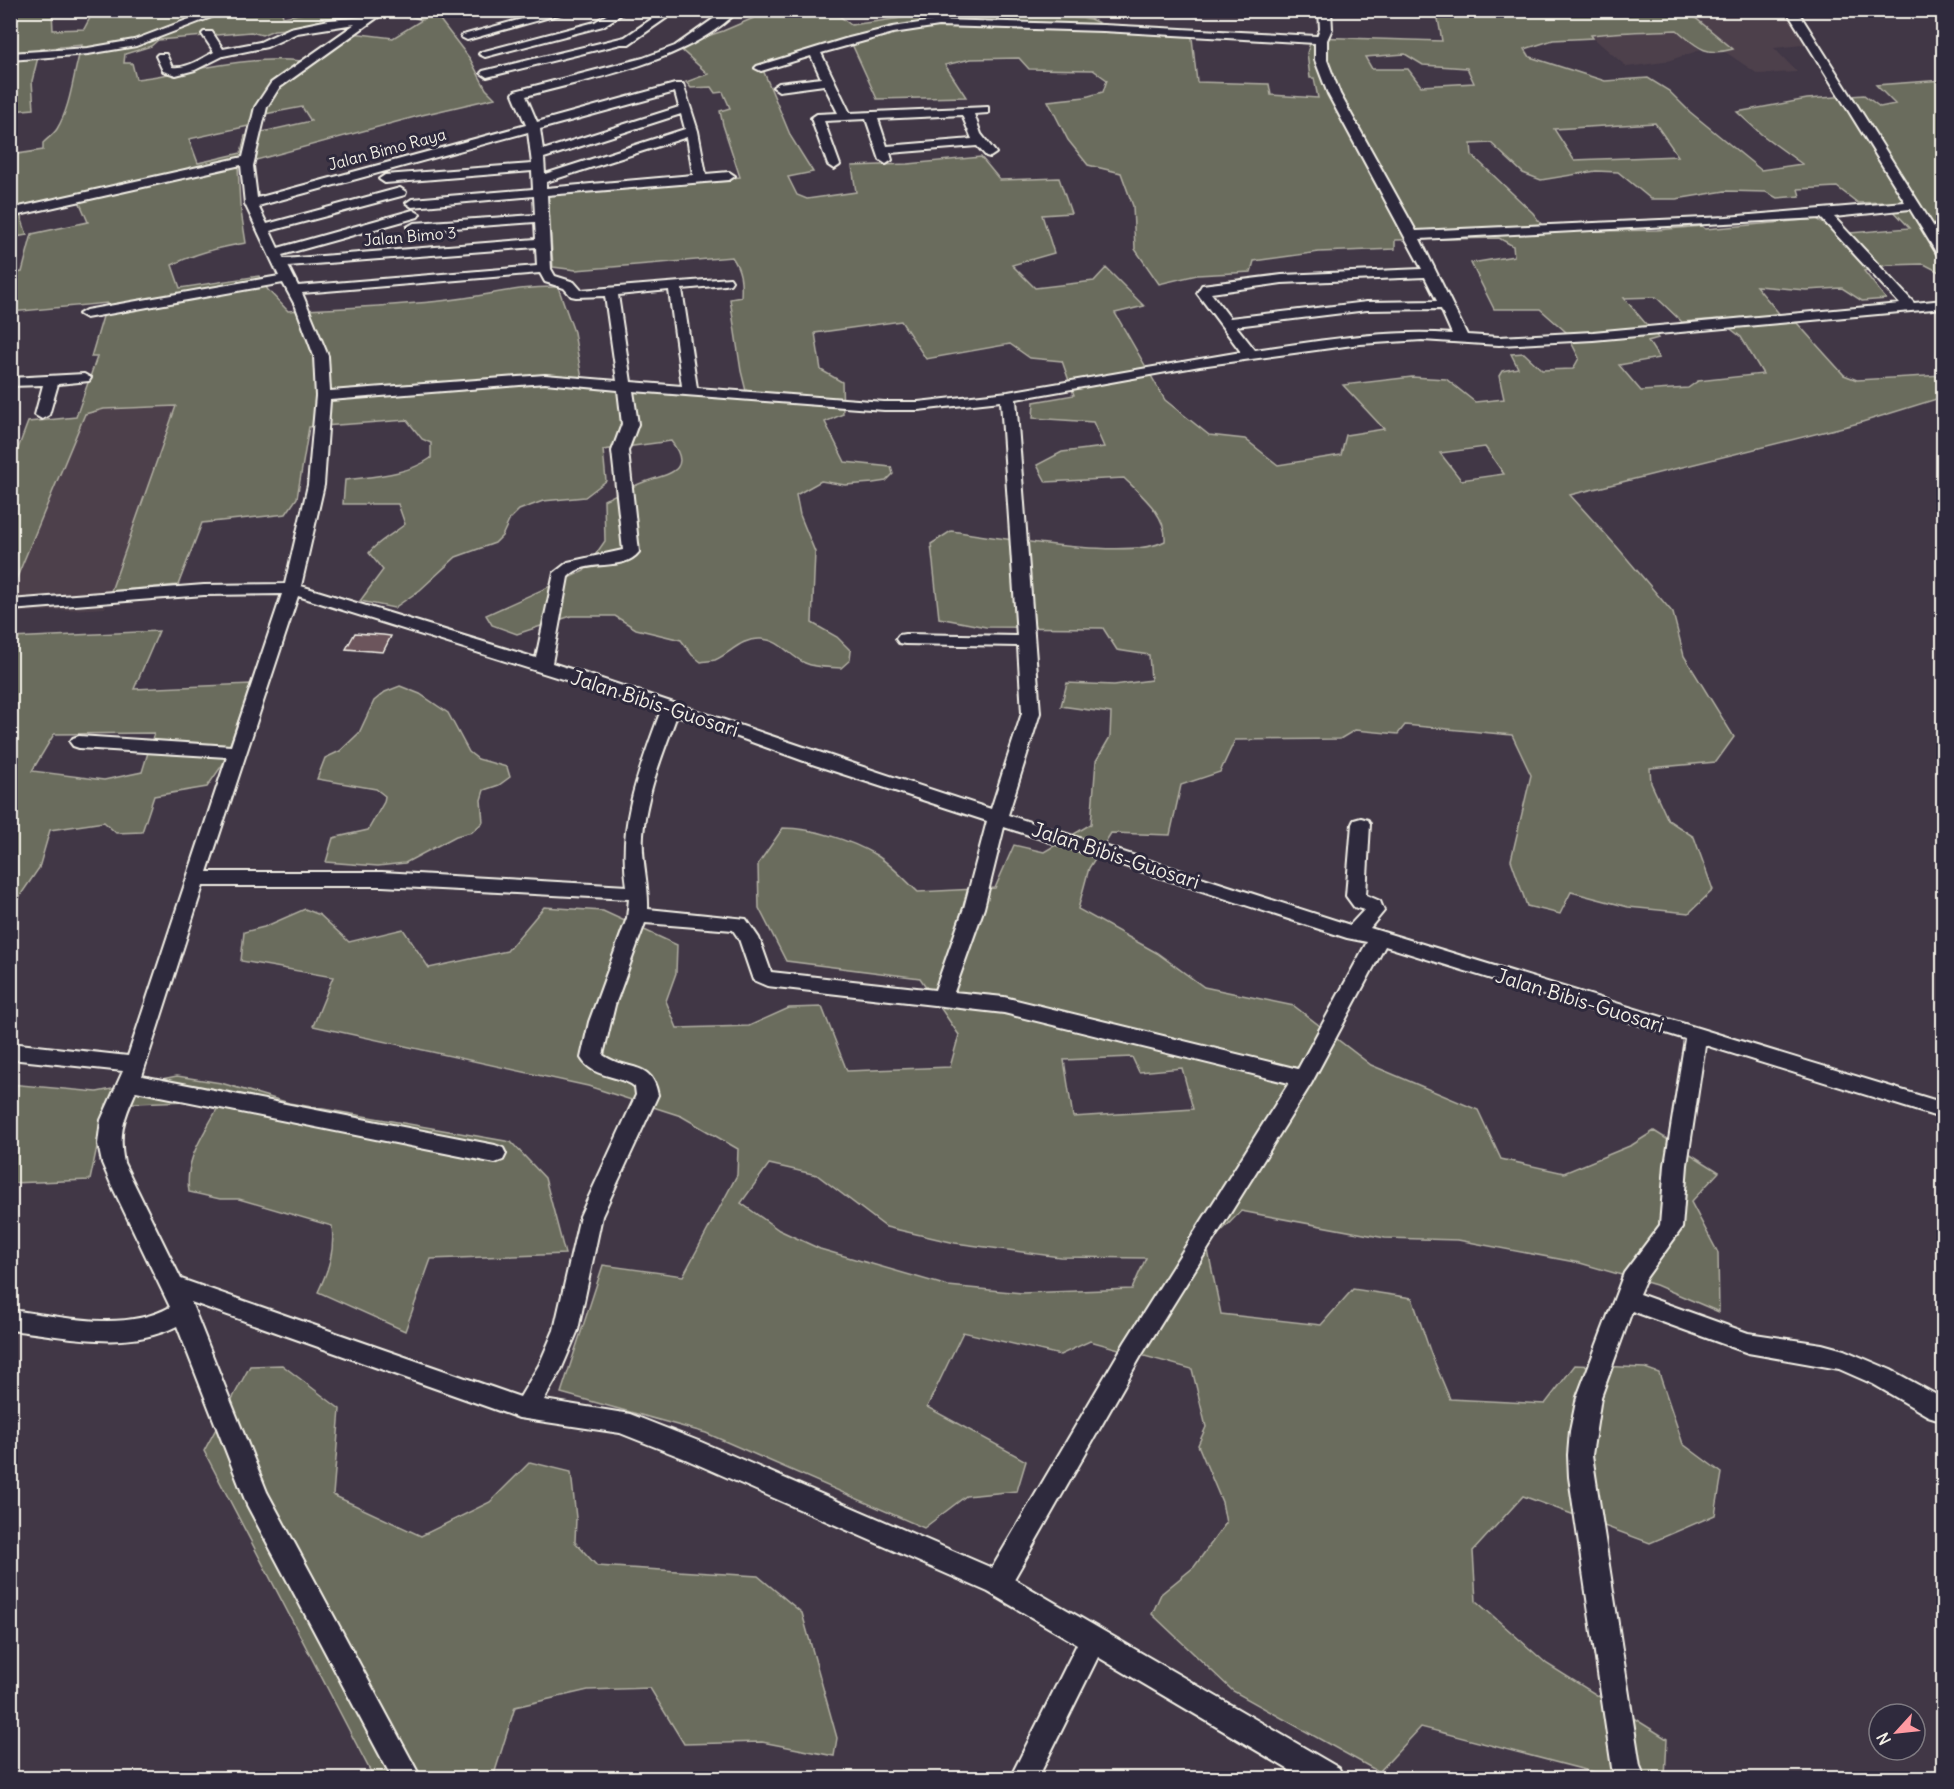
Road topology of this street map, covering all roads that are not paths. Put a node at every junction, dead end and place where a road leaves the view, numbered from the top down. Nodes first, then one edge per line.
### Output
1 (225, 10) edge
2 (383, 10) edge
3 (570, 10) edge
4 (623, 10) edge
5 (673, 10) edge
6 (734, 10) edge
7 (970, 10) edge
8 (1325, 10) edge
9 (1791, 10) edge
10 (586, 15) dead end
11 (368, 20) junction
12 (974, 23) junction
13 (599, 24) junction
14 (208, 34) dead end
15 (467, 37) dead end
16 (1322, 40) junction
17 (624, 41) junction
18 (220, 53) junction
19 (485, 54) dead end
20 (162, 56) dead end
21 (10, 57) edge
22 (647, 60) junction
23 (487, 72) dead end
24 (830, 81) junction
25 (779, 87) dead end
26 (839, 103) junction
27 (686, 109) junction
28 (984, 110) dead end
29 (870, 114) junction
30 (845, 116) junction
31 (968, 116) junction
32 (817, 118) junction
33 (532, 126) junction
34 (692, 130) junction
35 (979, 142) junction
36 (990, 153) dead end
37 (249, 159) junction
38 (538, 161) junction
39 (834, 165) dead end
40 (379, 174) junction
41 (729, 176) dead end
42 (700, 178) junction
43 (540, 185) junction
44 (400, 192) junction
45 (251, 204) junction
46 (1914, 205) junction
47 (10, 213) edge
48 (1824, 213) junction
49 (413, 215) junction
50 (542, 218) junction
51 (262, 229) junction
52 (1412, 235) junction
53 (544, 248) junction
54 (411, 253) junction
55 (1944, 254) edge
56 (276, 258) junction
57 (544, 269) junction
58 (1429, 273) junction
59 (725, 281) dead end
60 (291, 284) junction
61 (675, 285) junction
62 (611, 291) junction
63 (1359, 291) junction
64 (1944, 304) edge
65 (1445, 305) junction
66 (1910, 307) junction
67 (86, 314) dead end
68 (1226, 323) junction
69 (1462, 339) junction
70 (1250, 354) junction
71 (84, 378) dead end
72 (52, 380) junction
73 (10, 382) edge
74 (623, 384) junction
75 (690, 389) junction
76 (323, 396) junction
77 (1008, 396) junction
78 (42, 416) dead end
79 (292, 589) junction
80 (10, 605) edge
81 (905, 639) dead end
82 (1027, 640) junction
83 (543, 666) junction
84 (671, 707) junction
85 (79, 742) dead end
86 (238, 752) junction
87 (997, 816) junction
88 (1361, 824) dead end
89 (195, 879) junction
90 (638, 893) junction
91 (638, 915) junction
92 (1354, 933) junction
93 (1380, 938) junction
94 (942, 998) junction
95 (1696, 1036) junction
96 (10, 1051) edge
97 (133, 1073) junction
98 (1303, 1078) junction
99 (1944, 1111) edge
100 (495, 1154) dead end
101 (173, 1286) junction
102 (1626, 1299) junction
103 (183, 1311) junction
104 (10, 1320) edge
105 (526, 1409) junction
106 (1944, 1410) edge
107 (997, 1583) junction
108 (1093, 1639) junction
109 (407, 1779) edge
110 (1024, 1779) edge
111 (1329, 1779) edge
112 (1630, 1779) edge

1 - 21 street
2 - 11 street
3 - 15 street
4 - 13 street
5 - 17 street
6 - 22 street
7 - 12 street
8 - 16 street
9 - 46 street
10 - 13 street
11 - 18 street
11 - 37 street
12 - 16 street
12 - 24 street
13 - 17 street
13 - 19 street
14 - 18 street
16 - 52 street
17 - 22 street
17 - 23 street
18 - 20 street
22 - 33 street
24 - 25 street
24 - 26 street
26 - 30 street
26 - 32 street
27 - 33 street, Jalan Bimo Raya
27 - 34 street
27 - 38 street
28 - 31 street
29 - 30 street
29 - 31 street
29 - 35 street
30 - 32 street
31 - 35 street
32 - 39 street
33 - 38 street
33 - 40 street, Jalan Bimo Raya
34 - 42 street
34 - 43 street
35 - 36 street
37 - 45 street
37 - 47 street
38 - 40 street
38 - 43 street
40 - 44 street
40 - 45 street, Jalan Bimo Raya
41 - 42 street
42 - 43 street
43 - 49 street
43 - 50 street
44 - 49 street
44 - 51 street
45 - 51 street
46 - 48 street
46 - 55 street
48 - 52 street
48 - 66 street
49 - 50 street
49 - 54 street
49 - 56 street
50 - 53 street
51 - 56 street
52 - 58 street
53 - 54 street, Jalan Bimo 3
53 - 57 street
54 - 56 street, Jalan Bimo 3
56 - 60 street
57 - 60 street
57 - 62 street
58 - 63 street
58 - 65 street
59 - 61 street
60 - 67 street
60 - 76 street
61 - 62 street
61 - 75 street
62 - 74 street
63 - 65 street
63 - 68 street
63 - 68 street
64 - 66 street
65 - 69 street
66 - 69 street
68 - 70 street
69 - 70 street
70 - 77 street
71 - 72 street
72 - 73 street
72 - 78 street
74 - 75 street
74 - 76 street
74 - 83 street
75 - 77 street
76 - 79 street
77 - 82 street
79 - 80 street, Jalan Bibis-Guosari
79 - 83 street, Jalan Bibis-Guosari
79 - 86 street
81 - 82 street
82 - 87 street
83 - 84 street, Jalan Bibis-Guosari
84 - 87 street, Jalan Bibis-Guosari
84 - 90 street
85 - 86 street
86 - 89 street
87 - 92 street, Jalan Bibis-Guosari
87 - 94 street
88 - 92 street
89 - 90 street
89 - 97 street
90 - 91 street
91 - 94 street
91 - 105 street
92 - 93 street, Jalan Bibis-Guosari
93 - 95 street, Jalan Bibis-Guosari
93 - 98 street
94 - 98 street
95 - 99 street, Jalan Bibis-Guosari
95 - 102 street
96 - 97 street
97 - 100 street
97 - 101 street
98 - 107 street
101 - 103 street
101 - 105 street
102 - 106 street
102 - 112 street
103 - 104 street
103 - 109 street
105 - 107 street
107 - 108 street
108 - 110 street
108 - 111 street

